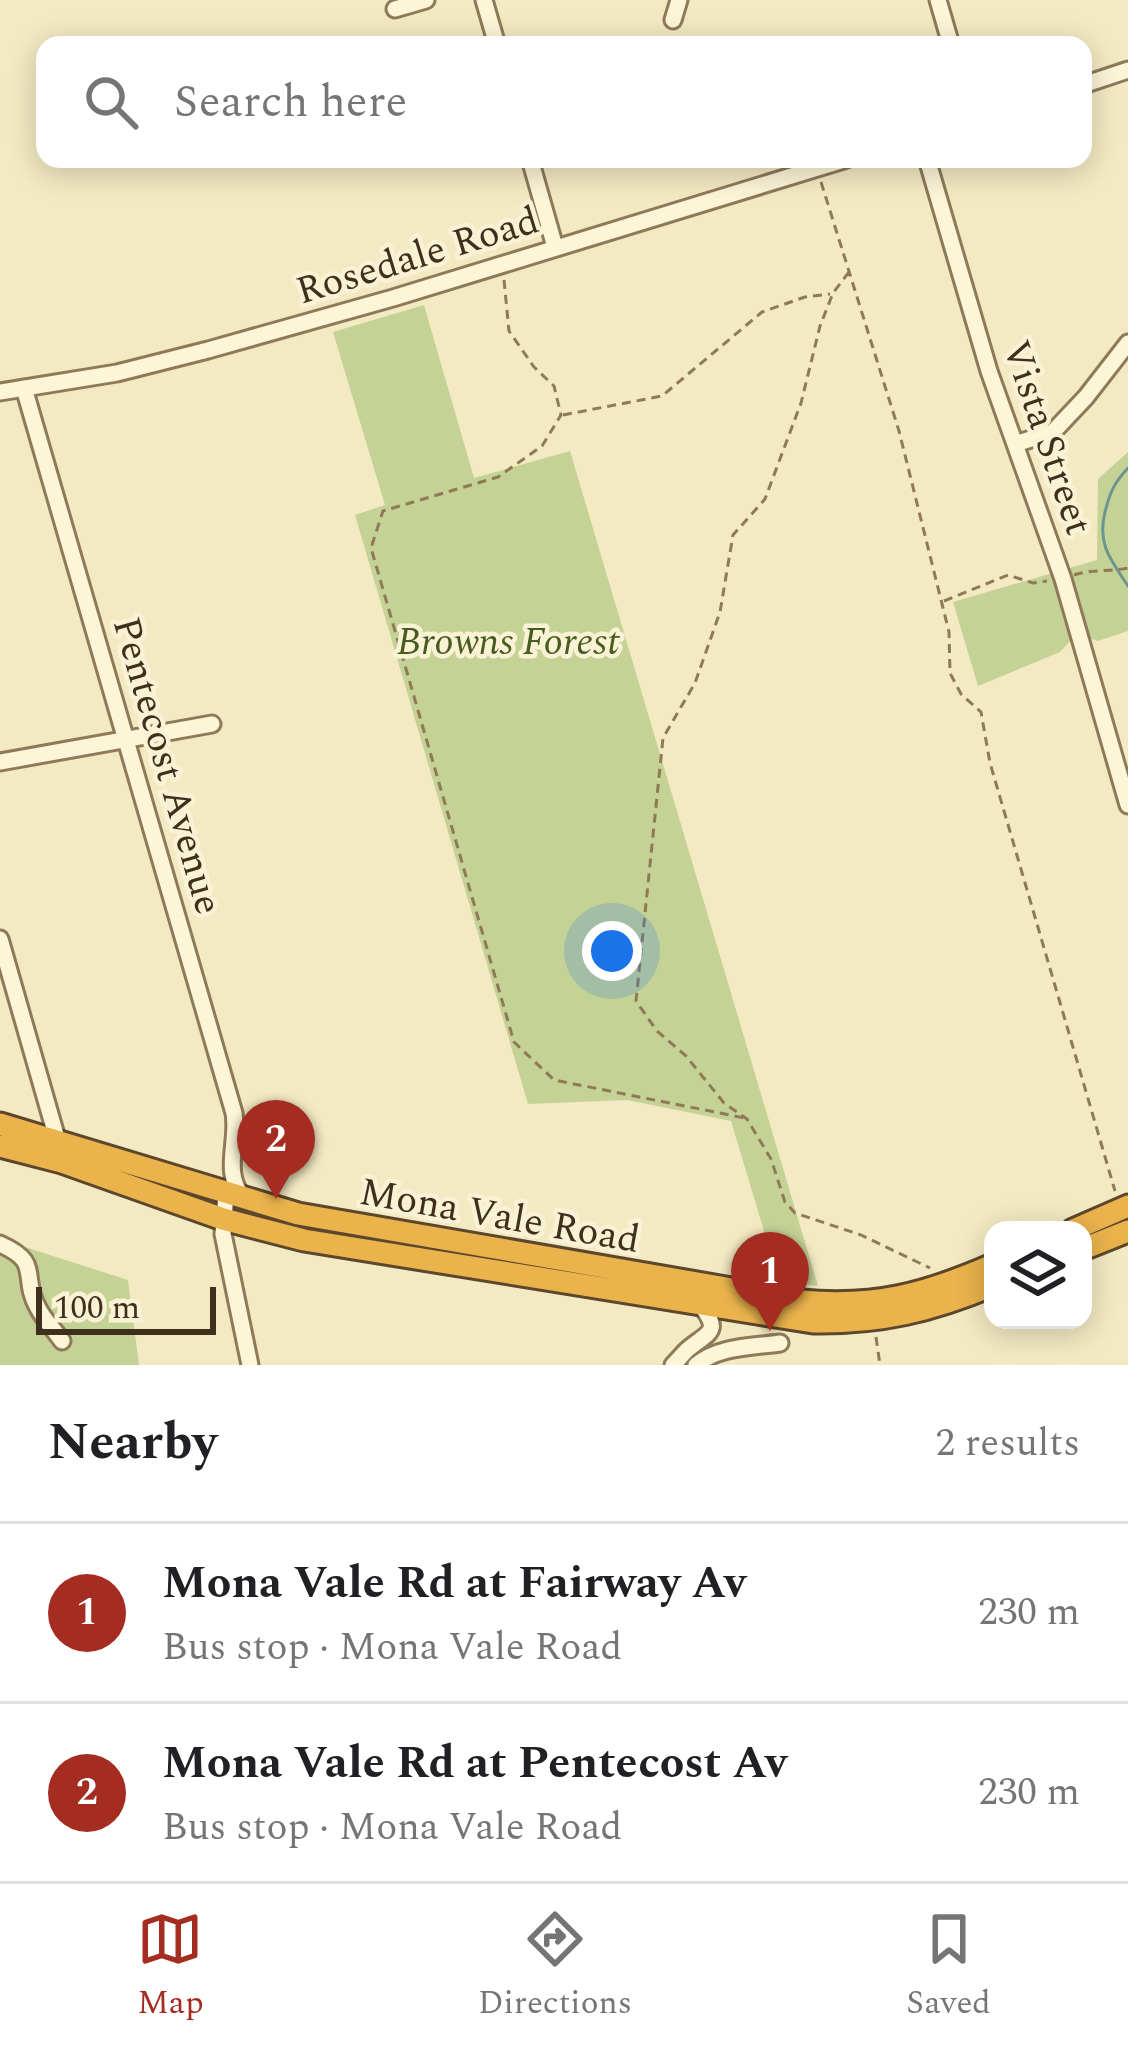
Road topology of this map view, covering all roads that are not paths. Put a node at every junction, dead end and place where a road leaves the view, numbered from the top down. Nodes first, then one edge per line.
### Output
1 (426, 0) edge
2 (484, 0) edge
3 (679, 0) edge
4 (938, 0) edge
5 (394, 9) dead end
6 (673, 20) dead end
7 (494, 36) edge
8 (948, 36) edge
9 (1128, 70) edge
10 (1092, 82) edge
11 (533, 168) edge
12 (820, 168) edge
13 (930, 168) edge
14 (555, 247) junction
15 (1128, 343) edge
16 (24, 388) junction
17 (0, 392) edge
18 (1015, 444) junction
19 (212, 724) dead end
20 (128, 741) junction
21 (0, 762) edge
22 (1128, 806) edge
23 (0, 939) edge
24 (0, 1124) edge
25 (58, 1142) junction
26 (0, 1146) edge
27 (231, 1163) junction
28 (227, 1194) junction
29 (1123, 1202) edge
30 (223, 1219) junction
31 (1089, 1221) edge
32 (1128, 1231) edge
33 (0, 1244) edge
34 (1092, 1245) edge
35 (984, 1269) edge
36 (984, 1289) edge
37 (699, 1303) junction
38 (62, 1341) dead end
39 (780, 1343) dead end
40 (683, 1364) edge
41 (250, 1365) edge

1 - 5 street
2 - 7 street
3 - 6 street
4 - 8 street
9 - 10 street
11 - 14 street
12 - 14 street, Rosedale Road
13 - 18 street, Vista Street
14 - 16 street, Rosedale Road
15 - 18 street
16 - 17 street, Rosedale Road
16 - 20 street, Pentecost Avenue
18 - 22 street, Vista Street
19 - 20 street
20 - 21 street
20 - 27 street, Pentecost Avenue
23 - 25 street
24 - 25 highway, Mona Vale Road
25 - 28 highway, Mona Vale Road
26 - 30 highway, Mona Vale Road
27 - 28 street
27 - 28 street, Pentecost Avenue
28 - 30 street, Pentecost Avenue
28 - 35 highway, Mona Vale Road
29 - 31 highway
30 - 37 highway, Mona Vale Road
30 - 41 street, Pentecost Avenue
32 - 34 highway
33 - 38 street
36 - 37 highway, Mona Vale Road
37 - 40 street
39 - 40 street

